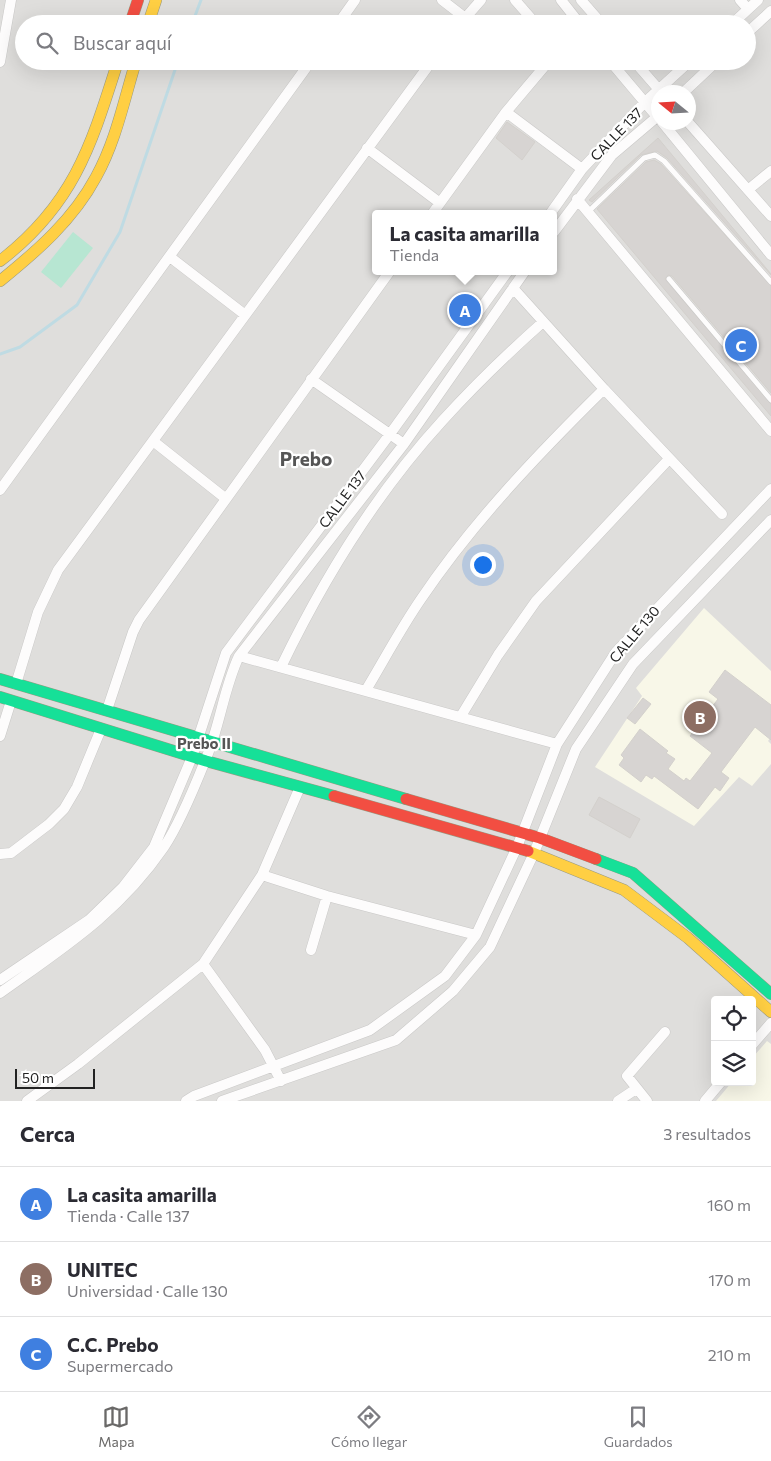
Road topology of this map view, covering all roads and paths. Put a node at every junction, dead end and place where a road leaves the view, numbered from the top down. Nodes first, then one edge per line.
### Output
1 (12, 0) edge
2 (138, 0) edge
3 (156, 0) edge
4 (355, 0) edge
5 (442, 0) edge
6 (481, 0) edge
7 (515, 0) edge
8 (560, 0) edge
9 (581, 0) edge
10 (740, 0) edge
11 (758, 0) edge
12 (748, 9) junction
13 (771, 10) edge
14 (133, 15) edge
15 (151, 15) edge
16 (344, 15) edge
17 (456, 15) edge
18 (467, 15) edge
19 (528, 15) edge
20 (572, 15) edge
21 (594, 15) edge
22 (742, 15) edge
23 (756, 24) edge
24 (0, 62) edge
25 (115, 70) edge
26 (133, 70) edge
27 (305, 70) edge
28 (425, 70) edge
29 (541, 70) edge
30 (617, 70) edge
31 (642, 70) edge
32 (681, 70) edge
33 (707, 70) edge
34 (655, 85) edge
35 (666, 85) edge
36 (691, 85) edge
37 (651, 98) edge
38 (644, 104) junction
39 (651, 111) edge
40 (506, 112) junction
41 (651, 124) edge
42 (669, 130) edge
43 (695, 130) edge
44 (366, 148) junction
45 (582, 169) junction
46 (771, 171) edge
47 (749, 189) junction
48 (577, 199) junction
49 (440, 203) junction
50 (435, 210) edge
51 (553, 210) edge
52 (588, 212) junction
53 (771, 216) edge
54 (557, 228) edge
55 (771, 255) edge
56 (170, 257) junction
57 (0, 261) edge
58 (387, 275) edge
59 (505, 275) edge
60 (522, 275) edge
61 (669, 279) dead end
62 (0, 281) edge
63 (771, 282) edge
64 (513, 288) junction
65 (244, 314) junction
66 (543, 322) junction
67 (312, 378) junction
68 (604, 390) junction
69 (771, 400) edge
70 (771, 431) edge
71 (390, 434) junction
72 (153, 441) junction
73 (404, 444) junction
74 (669, 459) junction
75 (771, 489) edge
76 (0, 490) edge
77 (225, 498) junction
78 (722, 514) dead end
79 (771, 520) edge
80 (239, 656) junction
81 (281, 668) junction
82 (0, 680) edge
83 (16, 684) junction
84 (366, 690) junction
85 (6, 699) edge
86 (107, 710) junction
87 (461, 716) junction
88 (101, 729) junction
89 (0, 736) edge
90 (199, 737) junction
91 (213, 742) junction
92 (558, 744) junction
93 (192, 757) junction
94 (206, 761) junction
95 (300, 787) junction
96 (522, 832) junction
97 (540, 838) junction
98 (517, 847) junction
99 (534, 853) junction
100 (0, 854) edge
101 (262, 875) junction
102 (327, 896) junction
103 (476, 935) junction
104 (311, 950) dead end
105 (203, 964) junction
106 (0, 980) edge
107 (0, 993) edge
108 (771, 994) edge
109 (771, 1012) edge
110 (771, 1023) edge
111 (665, 1032) dead end
112 (755, 1041) edge
113 (274, 1066) junction
114 (281, 1081) junction
115 (718, 1086) edge
116 (636, 1089) junction
117 (27, 1101) edge
118 (186, 1101) edge
119 (222, 1101) edge
120 (618, 1101) edge
121 (646, 1101) edge
122 (705, 1101) edge

1 - 24 street
2 - 14 street
3 - 15 street
4 - 16 street
5 - 17 street
6 - 18 street
7 - 19 street
8 - 20 street
9 - 21 street
10 - 12 street
11 - 12 street
12 - 22 street
13 - 23 street
25 - 57 street
26 - 62 street
27 - 56 street
28 - 44 street
29 - 40 street
30 - 38 street
31 - 34 street
32 - 35 street, CALLE 137
33 - 36 street
37 - 38 street, CALLE 137
38 - 39 street
38 - 45 street, CALLE 137
40 - 45 street
40 - 49 street
41 - 48 street
42 - 55 street
43 - 47 street
44 - 49 street
44 - 65 street
45 - 51 street, CALLE 137
46 - 47 street
47 - 53 street
48 - 52 street
48 - 54 street
49 - 50 street
52 - 63 lane
52 - 70 street
56 - 65 street
56 - 76 street
58 - 67 street
59 - 71 street, CALLE 137
60 - 64 street
61 - 69 lane
64 - 66 street
64 - 73 street
65 - 72 street
66 - 68 street
66 - 81 street
67 - 71 street
67 - 77 street
68 - 74 street
68 - 84 street
71 - 73 street
71 - 90 street, CALLE 137
72 - 77 street
72 - 83 street
73 - 80 street
74 - 78 street
74 - 87 street
75 - 92 street, CALLE 130
77 - 86 street
79 - 97 street, CALLE 130
80 - 81 street
80 - 91 street
81 - 84 street
82 - 83 street
83 - 86 street
84 - 87 street
85 - 88 street
85 - 89 street
86 - 90 street
87 - 92 street
88 - 93 street
88 - 100 street
90 - 91 street
90 - 93 street, CALLE 137
91 - 94 street
91 - 96 street
92 - 96 street, CALLE 130
93 - 94 street
93 - 106 street, CALLE 137
94 - 95 street
94 - 107 street
95 - 98 street
95 - 101 street
96 - 97 street
96 - 98 street, CALLE 130
97 - 99 street, CALLE 130
97 - 108 street
98 - 99 street
98 - 103 street, CALLE 130
99 - 109 street
99 - 114 street, CALLE 130
101 - 102 street
101 - 105 street
102 - 103 street
102 - 104 street
103 - 113 street, CALLE 130
105 - 113 street
105 - 117 street
110 - 112 street
111 - 116 street
113 - 114 street
113 - 118 street, CALLE 130
114 - 119 street, CALLE 130
115 - 122 street
116 - 120 street
116 - 121 street

